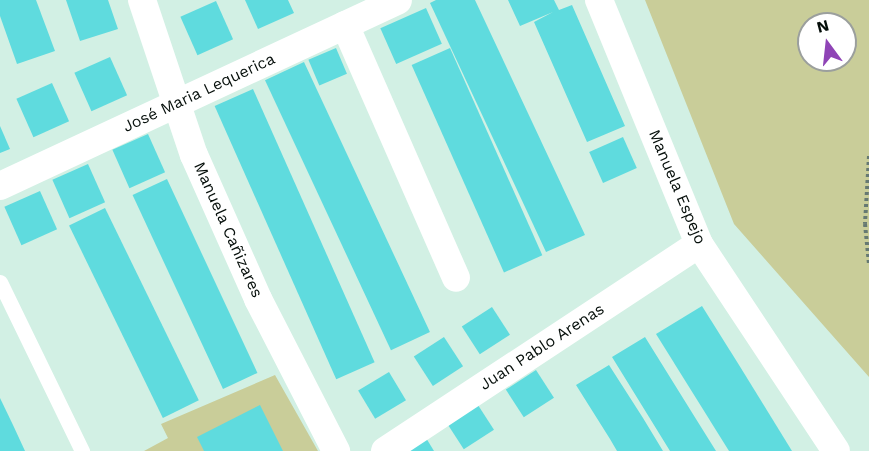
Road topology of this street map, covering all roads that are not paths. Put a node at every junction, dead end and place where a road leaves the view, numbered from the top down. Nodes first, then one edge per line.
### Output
1 (142, 0) edge
2 (398, 0) edge
3 (599, 0) edge
4 (345, 25) junction
5 (175, 105) junction
6 (0, 186) edge
7 (699, 244) junction
8 (456, 278) dead end
9 (0, 282) edge
10 (82, 451) edge
11 (336, 451) edge
12 (385, 451) edge
13 (836, 451) edge

1 - 5 street, Manuela Cañizares
2 - 4 street, José Maria Lequerica
3 - 7 street, Manuela Espejo
4 - 5 street, José Maria Lequerica
4 - 8 street
5 - 6 street, José Maria Lequerica
5 - 11 street, Manuela Cañizares
7 - 12 street, Juan Pablo Arenas
7 - 13 street, Manuela Espejo
9 - 10 lane

